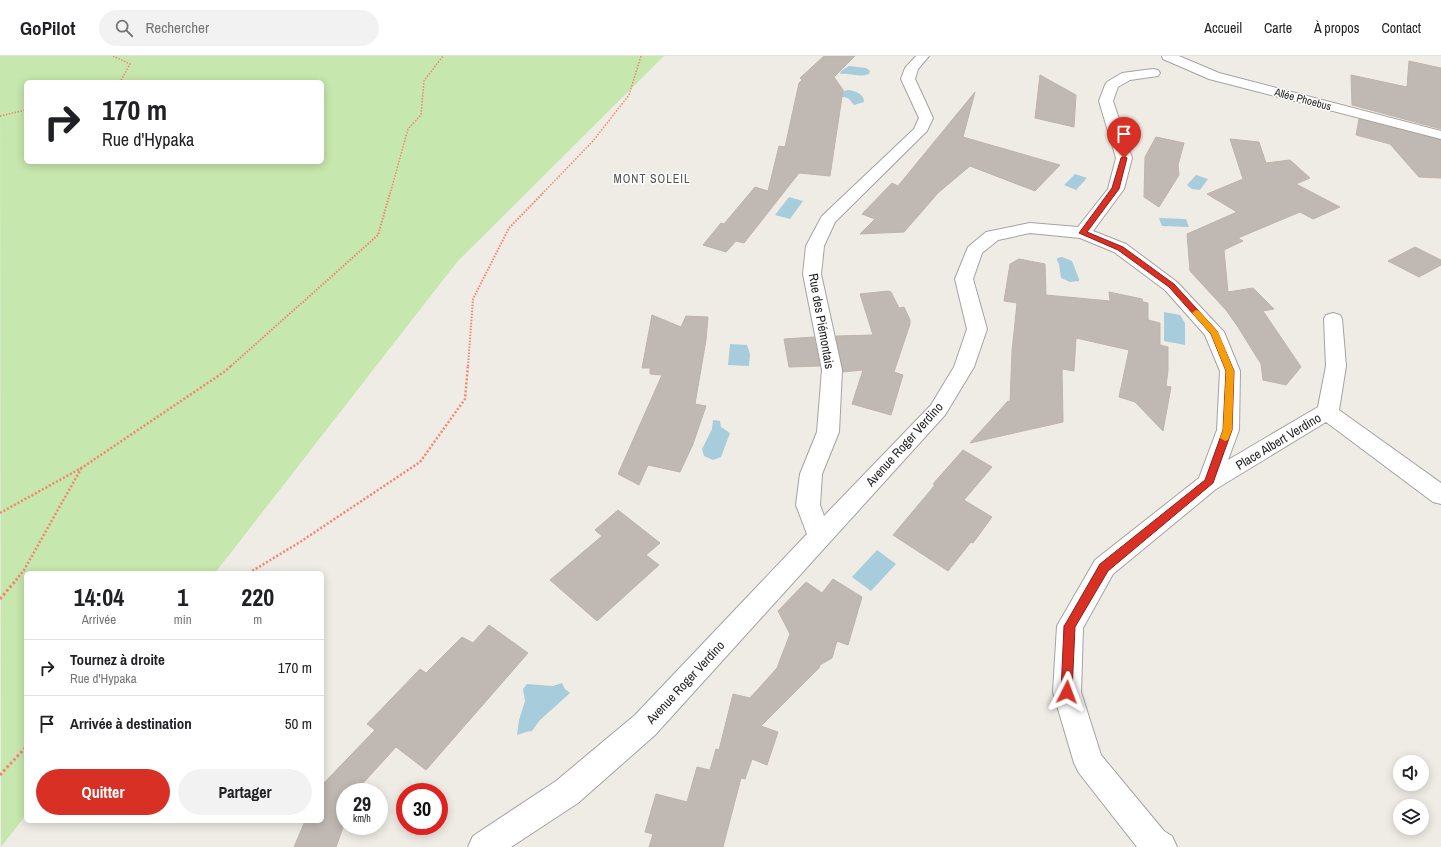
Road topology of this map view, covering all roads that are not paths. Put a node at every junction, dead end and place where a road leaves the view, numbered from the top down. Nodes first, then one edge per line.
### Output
1 (923, 56) edge
2 (1168, 56) edge
3 (1153, 73) dead end
4 (1441, 135) edge
5 (1083, 233) junction
6 (1333, 319) dead end
7 (1328, 413) junction
8 (1208, 483) junction
9 (1441, 495) edge
10 (820, 537) junction
11 (484, 847) edge
12 (1161, 847) edge

1 - 10 street, Rue des Piémontais
2 - 4 street, Allée Phoebus
3 - 5 street
5 - 8 street, Avenue Roger Verdino
5 - 10 street, Avenue Roger Verdino
6 - 7 street, Place Albert Verdino
7 - 8 street, Place Albert Verdino
7 - 9 street
8 - 12 street
10 - 11 street, Avenue Roger Verdino

